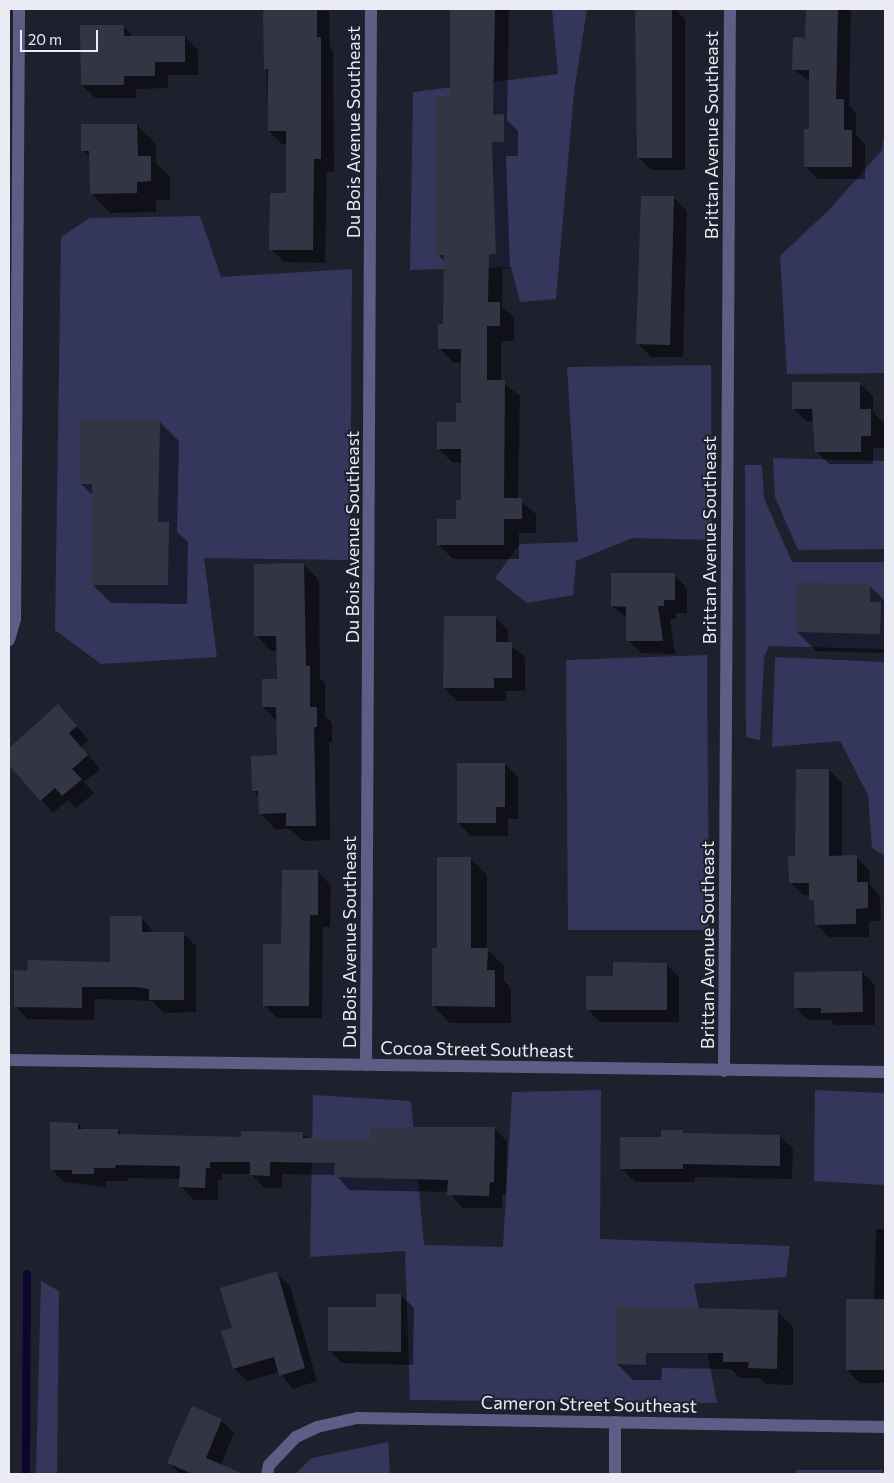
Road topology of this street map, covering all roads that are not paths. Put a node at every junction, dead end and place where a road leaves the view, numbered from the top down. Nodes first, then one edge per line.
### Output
1 (19, 9) edge
2 (372, 9) edge
3 (730, 9) edge
4 (9, 640) edge
5 (9, 1060) edge
6 (366, 1065) junction
7 (724, 1071) junction
8 (885, 1072) edge
9 (615, 1422) junction
10 (885, 1427) edge
11 (267, 1474) edge
12 (615, 1474) edge

1 - 4 street
2 - 6 street, Du Bois Avenue Southeast
3 - 7 street, Brittan Avenue Southeast
5 - 6 street, Cocoa Street Southeast
6 - 7 street, Cocoa Street Southeast
7 - 8 street, Cocoa Street Southeast
9 - 10 street, Cameron Street Southeast
9 - 11 street, Cameron Street Southeast
9 - 12 street

